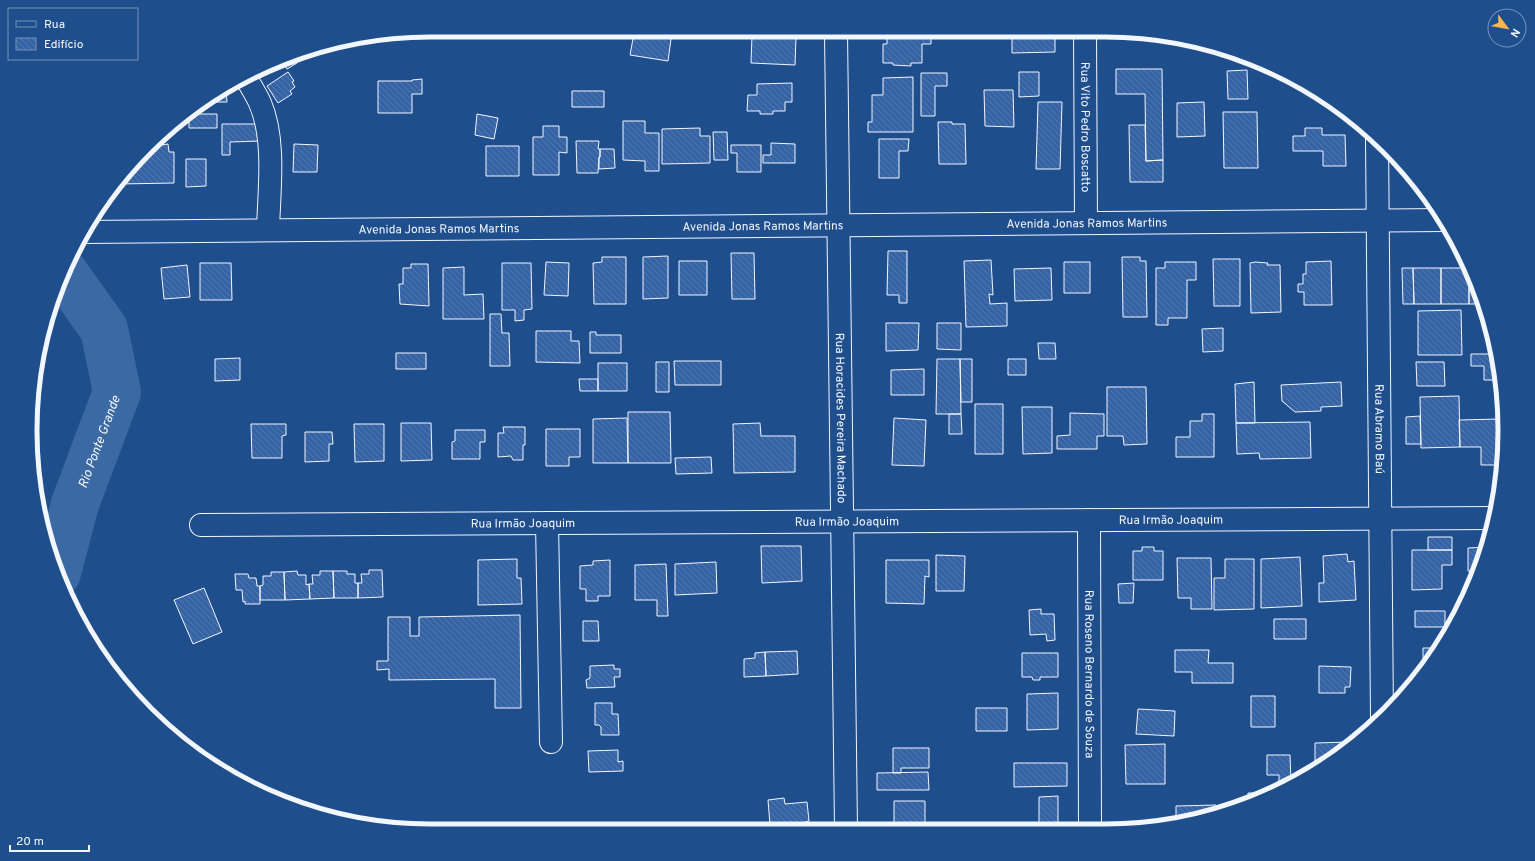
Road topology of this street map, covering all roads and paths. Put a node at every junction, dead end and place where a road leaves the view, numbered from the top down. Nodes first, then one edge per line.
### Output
1 (836, 37) edge
2 (1085, 37) edge
3 (248, 82) edge
4 (1377, 147) edge
5 (1437, 220) edge
6 (1378, 221) junction
7 (1086, 223) junction
8 (838, 225) junction
9 (92, 230) edge
10 (268, 230) junction
11 (1488, 518) edge
12 (1380, 519) junction
13 (1089, 520) junction
14 (842, 522) junction
15 (548, 523) junction
16 (201, 525) dead end
17 (1382, 710) edge
18 (550, 742) dead end
19 (846, 824) edge
20 (1090, 824) edge

1 - 8 street, Rua Horacides Pereira Machado
2 - 7 street, Rua Vito Pedro Boscatto
3 - 10 street
4 - 6 street, Rua Abramo Baú
5 - 6 street, Avenida Jonas Ramos Martins
6 - 7 street, Avenida Jonas Ramos Martins
6 - 12 street, Rua Abramo Baú
7 - 8 street, Avenida Jonas Ramos Martins
8 - 10 street, Avenida Jonas Ramos Martins
8 - 14 street, Rua Horacides Pereira Machado
9 - 10 street, Avenida Jonas Ramos Martins
11 - 12 street, Rua Irmão Joaquim
12 - 13 street, Rua Irmão Joaquim
12 - 17 street, Rua Abramo Baú
13 - 14 street, Rua Irmão Joaquim
13 - 20 street, Rua Roseno Bernardo de Souza
14 - 15 street, Rua Irmão Joaquim
14 - 19 street, Rua Horacides Pereira Machado
15 - 16 street, Rua Irmão Joaquim
15 - 18 street

